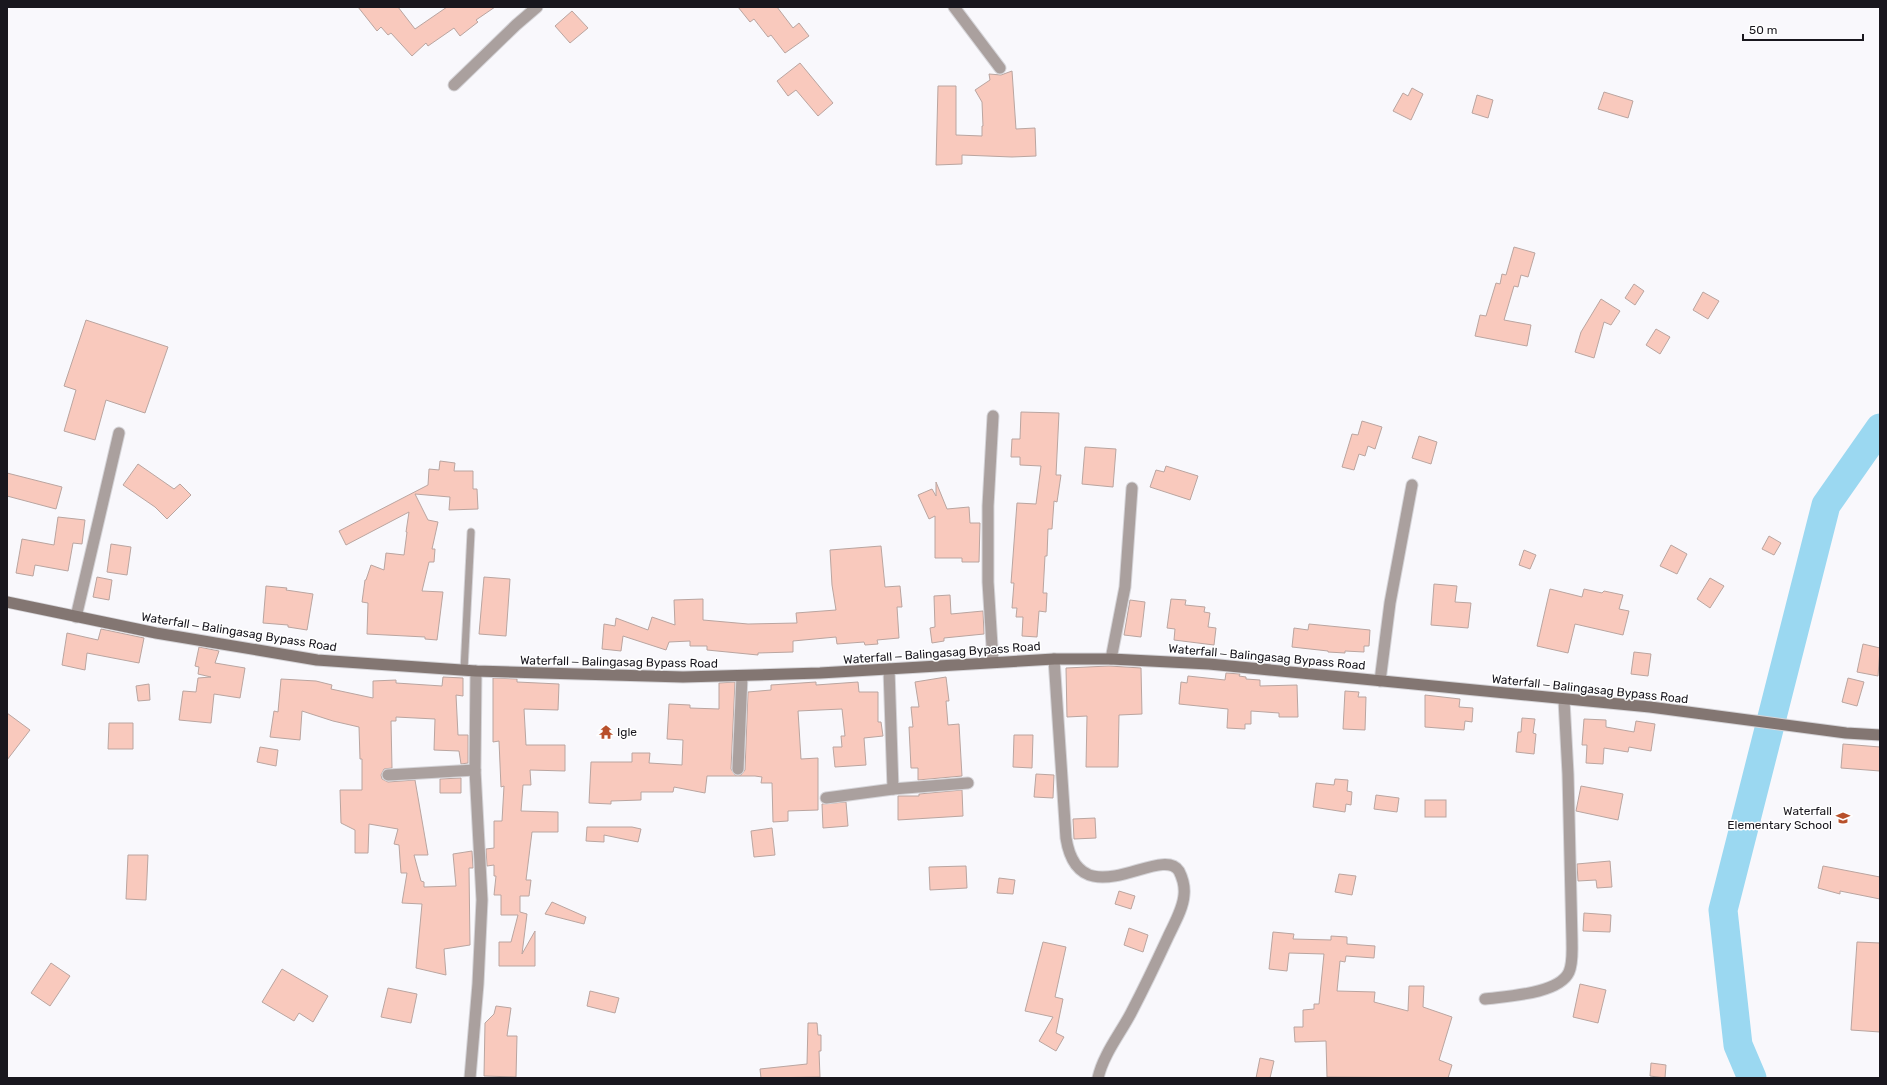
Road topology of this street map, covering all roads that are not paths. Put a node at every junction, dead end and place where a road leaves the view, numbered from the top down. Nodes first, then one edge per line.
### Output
1 (537, 7) edge
2 (954, 7) edge
3 (1000, 68) dead end
4 (454, 85) dead end
5 (993, 416) dead end
6 (118, 433) dead end
7 (1412, 485) dead end
8 (1132, 488) dead end
9 (471, 532) dead end
10 (7, 602) edge
11 (76, 617) junction
12 (1054, 659) junction
13 (1111, 659) junction
14 (993, 662) junction
15 (889, 669) junction
16 (464, 670) junction
17 (476, 671) junction
18 (742, 676) junction
19 (1380, 681) junction
20 (1564, 700) junction
21 (1880, 735) edge
22 (738, 769) dead end
23 (476, 770) junction
24 (388, 775) dead end
25 (968, 783) dead end
26 (893, 789) junction
27 (826, 798) dead end
28 (1485, 999) dead end
29 (470, 1078) edge
30 (1098, 1078) edge

1 - 4 street
2 - 3 street
5 - 14 street
6 - 11 street
7 - 19 street
8 - 13 street
9 - 16 lane
10 - 11 main road, Waterfall ‒ Balingasag Bypass Road
11 - 16 main road, Waterfall ‒ Balingasag Bypass Road
12 - 13 main road, Waterfall ‒ Balingasag Bypass Road
12 - 14 main road, Waterfall ‒ Balingasag Bypass Road
12 - 30 street
13 - 19 main road, Waterfall ‒ Balingasag Bypass Road
14 - 15 main road, Waterfall ‒ Balingasag Bypass Road
15 - 18 main road, Waterfall ‒ Balingasag Bypass Road
15 - 26 street
16 - 17 main road, Waterfall ‒ Balingasag Bypass Road
17 - 18 main road, Waterfall ‒ Balingasag Bypass Road
17 - 23 street
18 - 22 street
19 - 20 main road, Waterfall ‒ Balingasag Bypass Road
20 - 21 main road, Waterfall ‒ Balingasag Bypass Road
20 - 28 street
23 - 24 street
23 - 29 street
25 - 26 street
26 - 27 street

